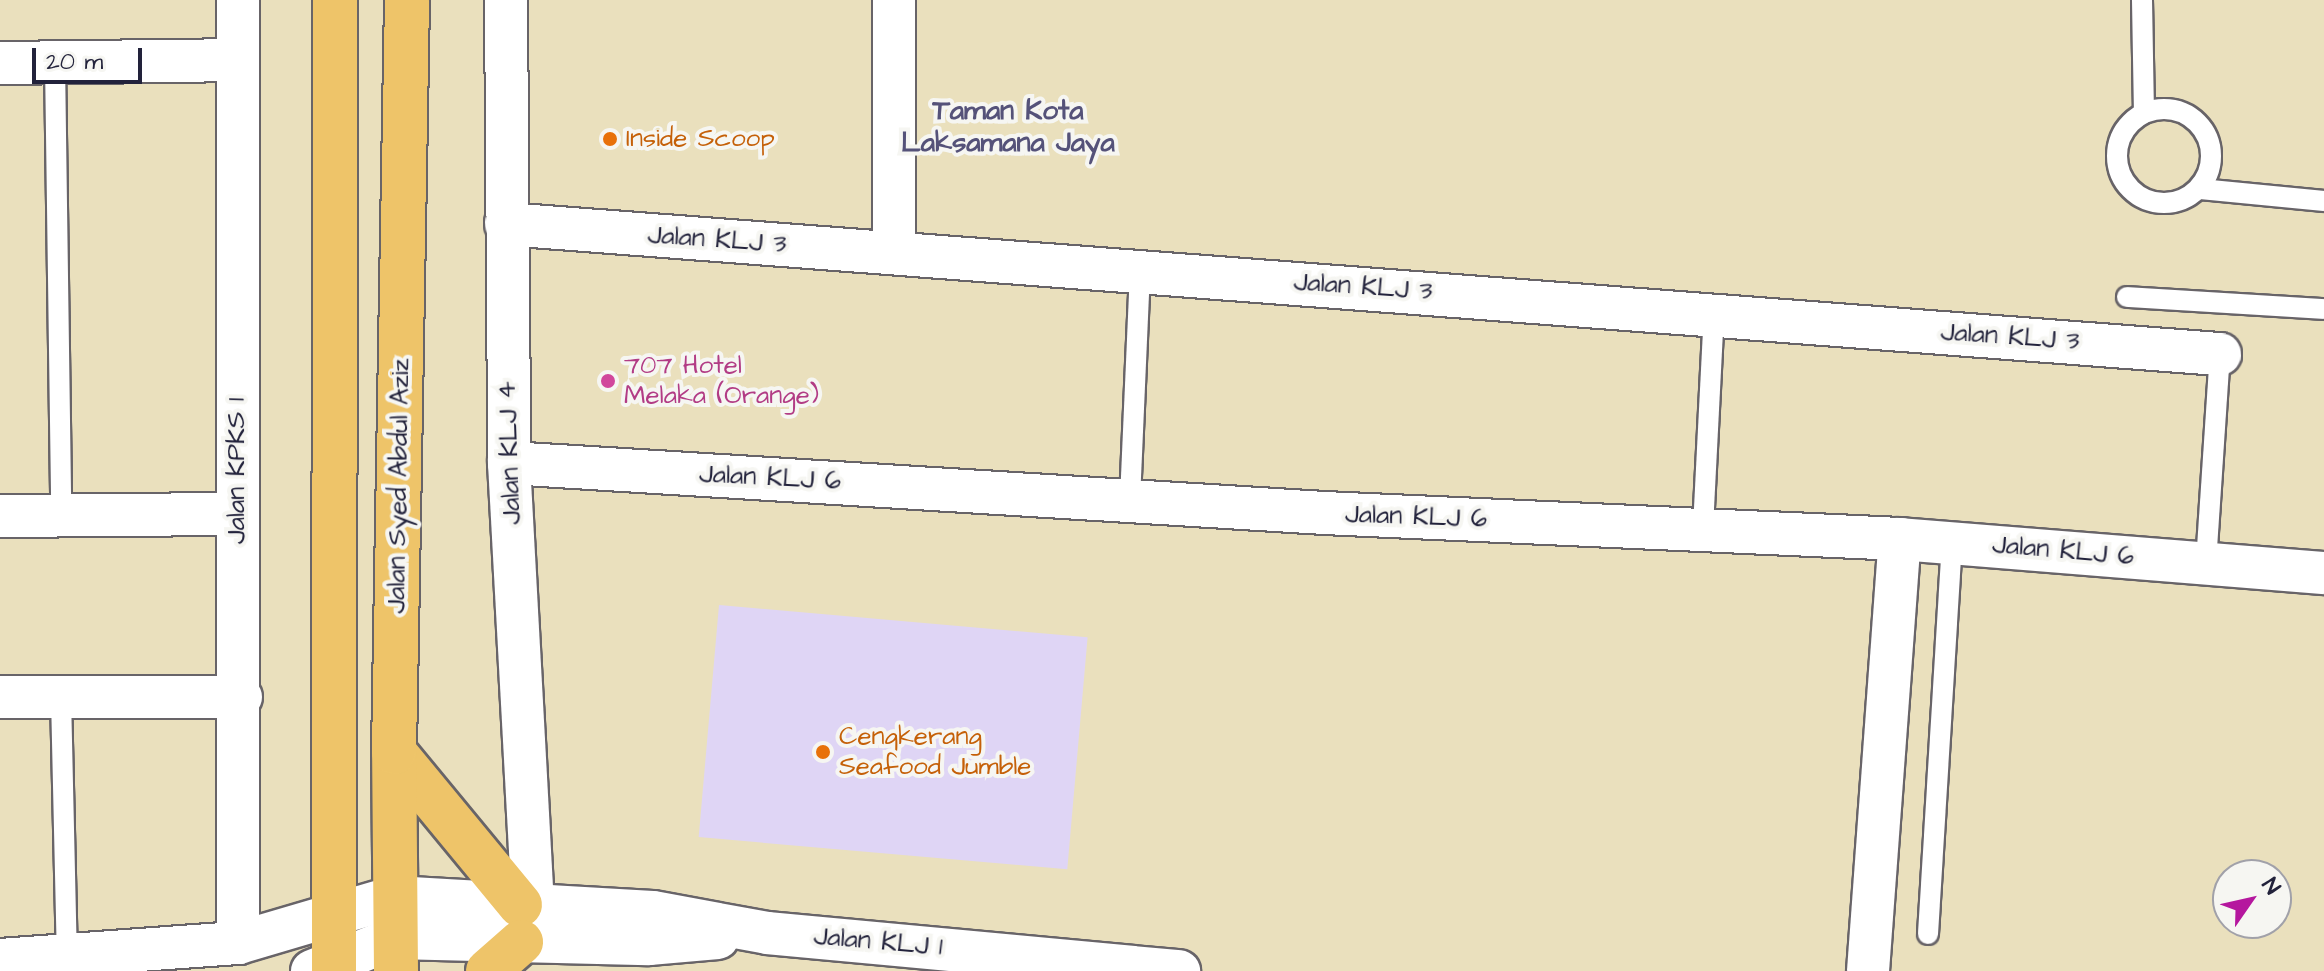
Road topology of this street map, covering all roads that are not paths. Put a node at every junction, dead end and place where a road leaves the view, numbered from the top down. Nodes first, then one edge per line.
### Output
1 (238, 0) edge
2 (335, 0) edge
3 (407, 0) edge
4 (506, 0) edge
5 (894, 0) edge
6 (2142, 0) edge
7 (237, 60) junction
8 (55, 62) junction
9 (0, 63) edge
10 (2144, 113) junction
11 (2200, 189) junction
12 (2324, 201) edge
13 (506, 224) junction
14 (894, 253) junction
15 (1140, 271) junction
16 (2127, 297) dead end
17 (2324, 309) edge
18 (1714, 314) junction
19 (2220, 354) joint
20 (509, 463) junction
21 (1130, 500) junction
22 (237, 514) junction
23 (61, 515) junction
24 (0, 516) edge
25 (1703, 528) junction
26 (1900, 539) junction
27 (1952, 542) junction
28 (2206, 563) junction
29 (2324, 573) edge
30 (0, 697) edge
31 (61, 697) junction
32 (241, 697) junction
33 (394, 752) junction
34 (333, 917) junction
35 (527, 933) edge
36 (1928, 934) dead end
37 (395, 935) edge
38 (238, 943) junction
39 (67, 954) junction
40 (0, 960) edge
41 (327, 969) edge
42 (488, 971) edge
43 (1179, 971) edge
44 (1868, 971) edge

1 - 7 street, Jalan KPKS 1
2 - 34 main road
3 - 33 main road, Jalan Syed Abdul Aziz
4 - 13 street, Jalan KLJ 4
5 - 14 street
6 - 10 lane
7 - 8 street
7 - 22 street, Jalan KPKS 1
8 - 9 street
8 - 23 lane
10 - 11 lane
10 - 11 lane
11 - 12 lane
13 - 14 street, Jalan KLJ 3
13 - 20 street, Jalan KLJ 4
14 - 15 street, Jalan KLJ 3
15 - 18 street, Jalan KLJ 3
15 - 21 lane
16 - 17 lane
18 - 19 street, Jalan KLJ 3
18 - 25 lane
19 - 28 lane
20 - 21 street, Jalan KLJ 6
20 - 35 street, Jalan KLJ 4
21 - 25 street, Jalan KLJ 6
22 - 23 street
22 - 32 street, Jalan KPKS 1
23 - 24 street
25 - 26 street, Jalan KLJ 6
26 - 27 street, Jalan KLJ 6
26 - 44 street
27 - 28 street, Jalan KLJ 6
27 - 36 lane
28 - 29 street, Jalan KLJ 6
30 - 31 street
31 - 32 street
31 - 39 lane
32 - 38 street, Jalan KPKS 1
33 - 35 main road
33 - 37 main road, Jalan Syed Abdul Aziz
34 - 37 street
34 - 38 street
34 - 41 main road
35 - 37 street, Jalan KLJ 1
35 - 42 main road
35 - 43 street, Jalan KLJ 1
37 - 41 street
38 - 39 street
39 - 40 street

